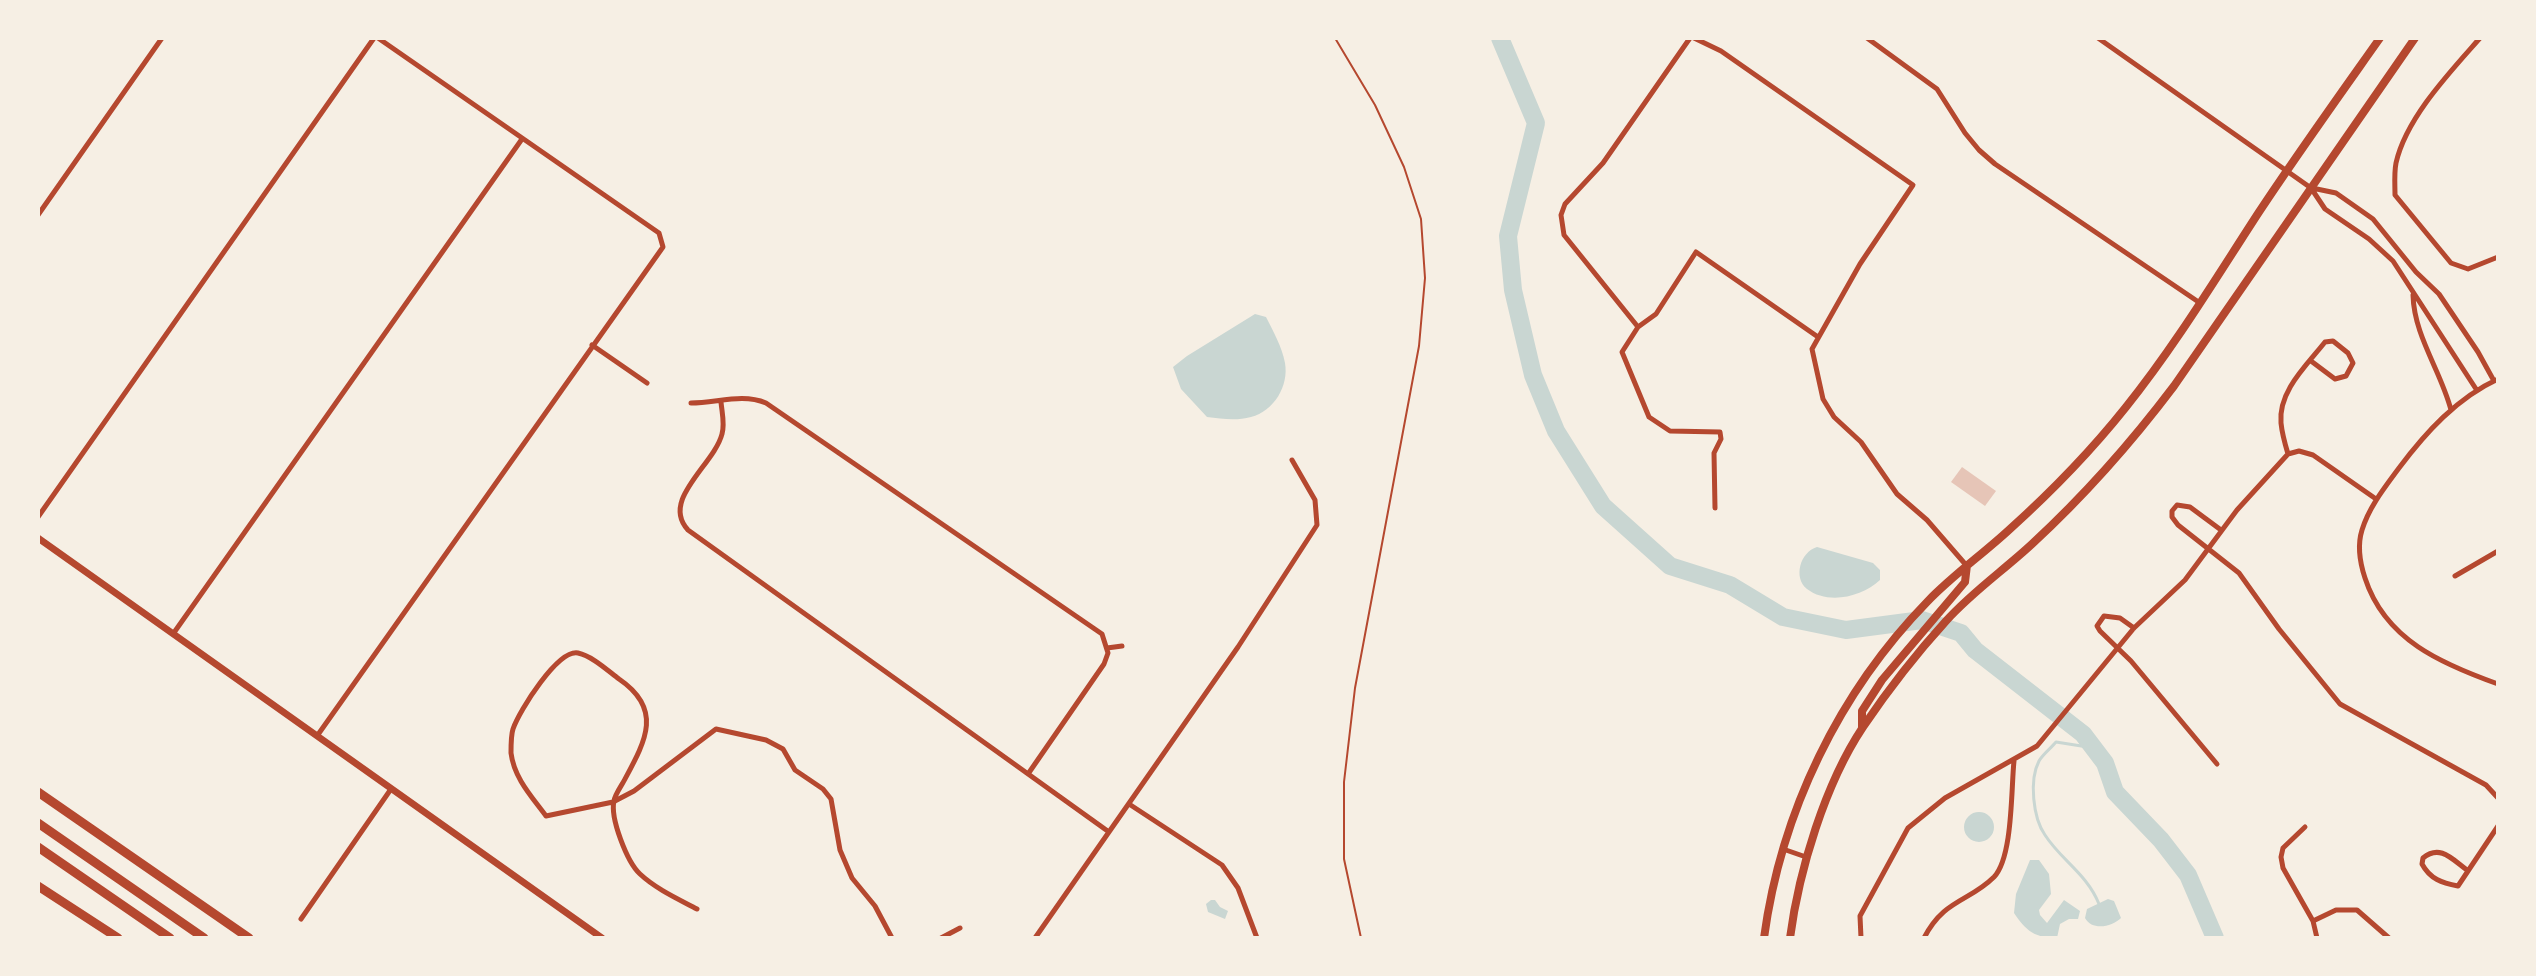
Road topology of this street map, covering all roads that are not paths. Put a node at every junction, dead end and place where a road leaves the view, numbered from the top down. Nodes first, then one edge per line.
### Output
1 (162, 38) edge
2 (376, 38) edge
3 (1692, 38) edge
4 (1867, 38) edge
5 (2098, 38) edge
6 (2415, 38) edge
7 (2480, 38) edge
8 (2378, 39) edge
9 (522, 139) junction
10 (2288, 171) junction
11 (2311, 188) junction
12 (38, 215) edge
13 (2498, 257) edge
14 (2413, 294) junction
15 (2200, 303) junction
16 (1638, 327) junction
17 (1818, 337) junction
18 (592, 345) junction
19 (2311, 361) junction
20 (2496, 380) edge
21 (647, 383) dead end
22 (2476, 389) junction
23 (721, 402) junction
24 (691, 403) dead end
25 (2451, 410) junction
26 (2288, 454) junction
27 (1292, 460) dead end
28 (2376, 499) junction
29 (1715, 508) dead end
30 (38, 517) edge
31 (2221, 530) junction
32 (38, 538) edge
33 (2209, 549) junction
34 (2498, 551) edge
35 (1967, 565) junction
36 (2455, 576) dead end
37 (2134, 628) junction
38 (173, 634) junction
39 (1122, 646) dead end
40 (1107, 648) junction
41 (2117, 648) junction
42 (2498, 684) edge
43 (1862, 728) junction
44 (317, 736) junction
45 (2014, 761) junction
46 (2217, 764) dead end
47 (1028, 774) junction
48 (391, 789) junction
49 (38, 792) edge
50 (2498, 798) edge
51 (613, 802) junction
52 (1129, 804) junction
53 (38, 823) edge
54 (2498, 826) edge
55 (2305, 827) dead end
56 (1109, 832) junction
57 (38, 847) edge
58 (1783, 849) junction
59 (1807, 857) junction
60 (2467, 870) junction
61 (38, 886) edge
62 (697, 909) dead end
63 (301, 919) dead end
64 (2313, 921) junction
65 (960, 928) dead end
66 (118, 938) edge
67 (170, 938) edge
68 (204, 938) edge
69 (249, 938) edge
70 (602, 938) edge
71 (892, 938) edge
72 (941, 938) edge
73 (1035, 938) edge
74 (1257, 938) edge
75 (1764, 938) edge
76 (1790, 938) edge
77 (1861, 938) edge
78 (1924, 938) edge
79 (2317, 938) edge
80 (2389, 938) edge

1 - 12 street
2 - 9 street
2 - 30 street
3 - 16 street
3 - 17 street
4 - 15 street
5 - 10 street
6 - 11 main road
7 - 13 street
8 - 10 main road
9 - 18 street
9 - 38 street
10 - 11 street
10 - 15 main road
11 - 14 street
11 - 20 street
11 - 43 main road
14 - 22 street
14 - 25 street
15 - 35 main road
16 - 17 street
16 - 29 street
17 - 35 street
18 - 21 street
18 - 44 street
19 - 19 street
19 - 26 street
20 - 22 street
22 - 25 street
23 - 24 street
23 - 40 street
23 - 47 street
25 - 28 street
26 - 28 street
26 - 31 street
27 - 52 street
28 - 42 street
31 - 33 street
31 - 33 street
32 - 38 main road
33 - 37 street
33 - 50 street
34 - 36 street
35 - 43 main road
35 - 58 main road
37 - 41 street
37 - 41 street
38 - 44 main road
39 - 40 street
40 - 47 street
41 - 45 street
41 - 46 street
43 - 59 main road
44 - 48 main road
45 - 77 street
45 - 78 street
47 - 56 street
48 - 63 street
48 - 70 main road
49 - 69 highway
51 - 51 street
51 - 62 street
51 - 71 street
52 - 56 street
52 - 74 street
53 - 68 highway
54 - 60 street
55 - 64 street
56 - 73 street
57 - 67 highway
58 - 59 street
58 - 75 main road
59 - 76 main road
60 - 60 street
61 - 66 highway
64 - 79 street
64 - 80 street
65 - 72 street

